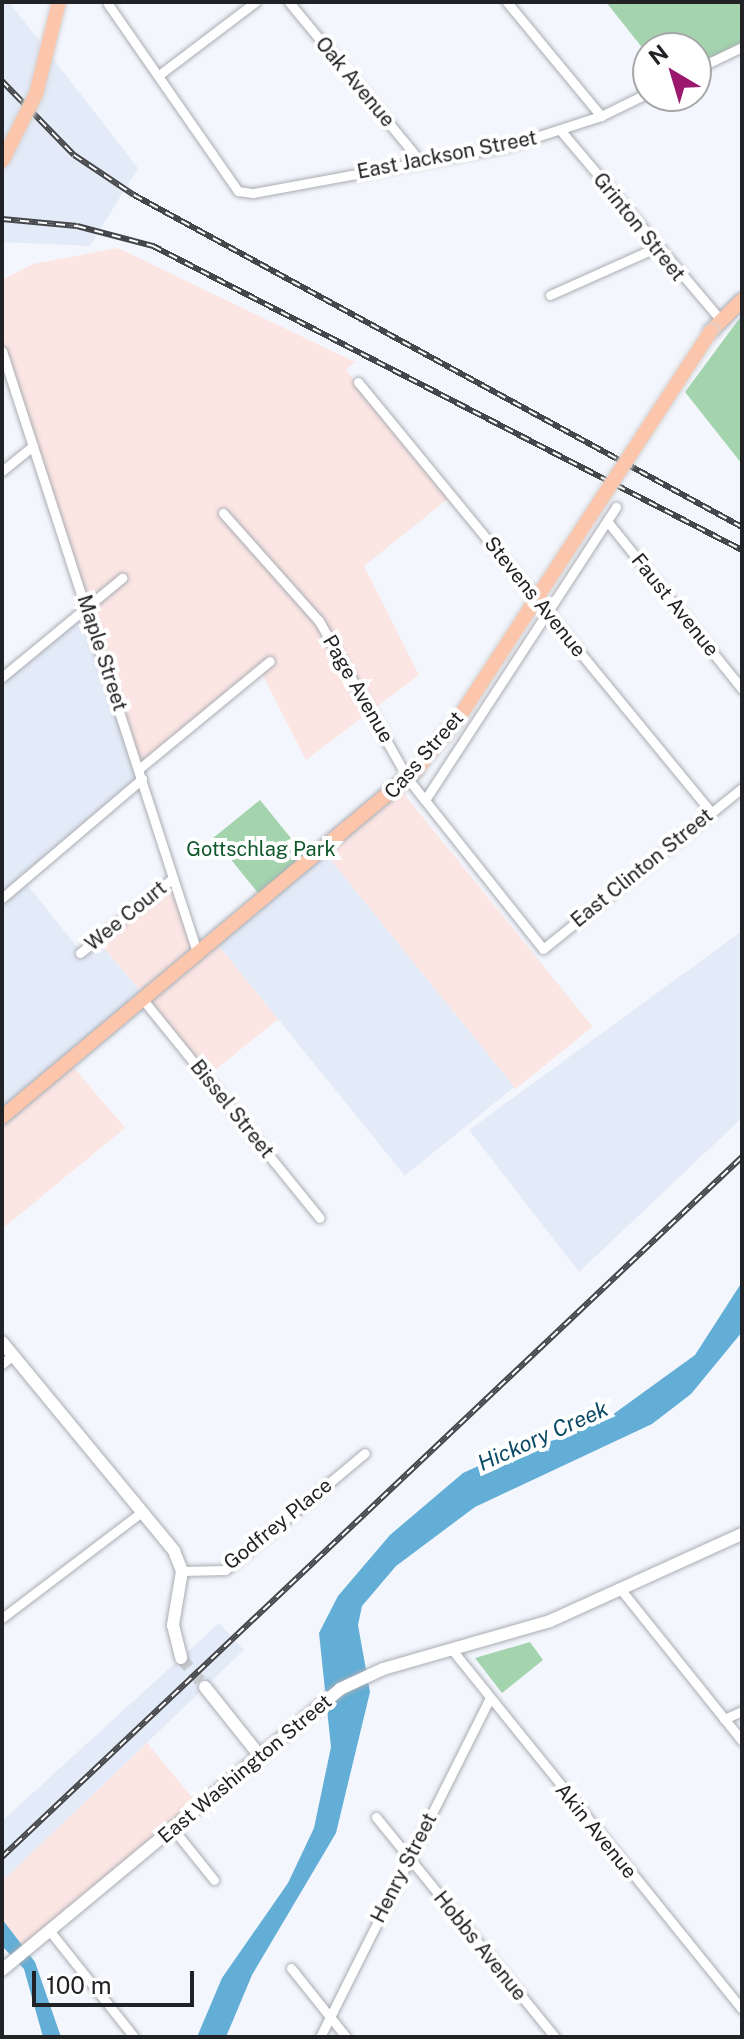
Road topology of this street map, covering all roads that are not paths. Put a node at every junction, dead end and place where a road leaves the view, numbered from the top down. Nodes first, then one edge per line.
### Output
1 (59, 2) edge
2 (255, 2) edge
3 (289, 2) edge
4 (507, 2) edge
5 (108, 4) dead end
6 (742, 47) edge
7 (712, 61) edge
8 (159, 75) junction
9 (632, 101) edge
10 (601, 116) junction
11 (561, 131) junction
12 (2, 161) edge
13 (421, 162) junction
14 (655, 248) junction
15 (550, 295) dead end
16 (742, 300) edge
17 (716, 326) junction
18 (2, 351) edge
19 (358, 382) dead end
20 (33, 446) junction
21 (2, 471) edge
22 (616, 507) dead end
23 (223, 513) dead end
24 (607, 521) junction
25 (122, 578) dead end
26 (87, 608) junction
27 (547, 612) junction
28 (270, 661) dead end
29 (2, 677) edge
30 (742, 689) edge
31 (140, 768) junction
32 (412, 774) junction
33 (142, 779) junction
34 (742, 788) edge
35 (425, 800) junction
36 (711, 812) junction
37 (173, 878) junction
38 (2, 898) edge
39 (543, 949) joint
40 (80, 953) dead end
41 (198, 955) junction
42 (144, 1001) junction
43 (2, 1117) edge
44 (320, 1218) dead end
45 (2, 1342) edge
46 (13, 1355) junction
47 (2, 1364) edge
48 (365, 1453) dead end
49 (143, 1511) junction
50 (742, 1534) edge
51 (182, 1571) junction
52 (622, 1591) junction
53 (2, 1618) edge
54 (453, 1651) junction
55 (181, 1658) tunnel mouth
56 (205, 1687) tunnel mouth
57 (489, 1700) junction
58 (742, 1711) edge
59 (724, 1719) junction
60 (742, 1741) edge
61 (259, 1755) junction
62 (376, 1817) dead end
63 (174, 1830) junction
64 (409, 1860) junction
65 (214, 1880) dead end
66 (49, 1930) junction
67 (291, 1968) dead end
68 (3, 1969) edge
69 (742, 2009) edge
70 (328, 2016) junction
71 (134, 2037) edge
72 (320, 2037) edge
73 (346, 2037) edge
74 (555, 2037) edge

1 - 12 main road, bridge
2 - 8 street
3 - 13 street, Oak Avenue
4 - 10 street
5 - 8 street
6 - 7 street
8 - 13 street, East Jackson Street
9 - 10 street, East Jackson Street
10 - 11 street, East Jackson Street
11 - 13 street, East Jackson Street
11 - 14 street, Grinton Street
14 - 15 street
14 - 17 street, Grinton Street
16 - 17 main road, Cass Street
17 - 32 main road, Cass Street, bridge
18 - 20 street, Maple Street
19 - 27 street, Stevens Avenue
20 - 21 street
20 - 26 street, Maple Street
22 - 24 street
23 - 32 street, Page Avenue
24 - 27 street
24 - 30 street, Faust Avenue
25 - 26 street
26 - 29 street
26 - 31 street, Maple Street
27 - 35 street
27 - 36 street, Stevens Avenue
28 - 31 street
31 - 33 street, Maple Street
32 - 35 street, Page Avenue
32 - 41 main road, Cass Street
33 - 37 street, Maple Street
33 - 38 street
34 - 36 street, East Clinton Street
35 - 39 street, Page Avenue
36 - 39 street, East Clinton Street
37 - 40 street, Wee Court
37 - 41 street, Maple Street
41 - 42 main road, Cass Street
42 - 43 main road, Cass Street
42 - 44 street, Bissel Street
45 - 46 street
46 - 47 street
46 - 49 street
48 - 51 street, Godfrey Place
49 - 51 street
49 - 53 street
50 - 52 street, East Washington Street
51 - 55 street
52 - 54 street, East Washington Street
52 - 59 street
54 - 57 street, Akin Avenue
54 - 61 street, East Washington Street
56 - 61 street
57 - 64 street, Henry Street
57 - 69 street, Akin Avenue
58 - 59 street
59 - 60 street
61 - 63 street, East Washington Street
62 - 64 street, Hobbs Avenue
63 - 65 street
63 - 66 street, East Washington Street
64 - 70 street, Henry Street
64 - 74 street, Hobbs Avenue
66 - 68 street, East Washington Street
66 - 71 street
67 - 70 street
70 - 72 street, Henry Street
70 - 73 street

